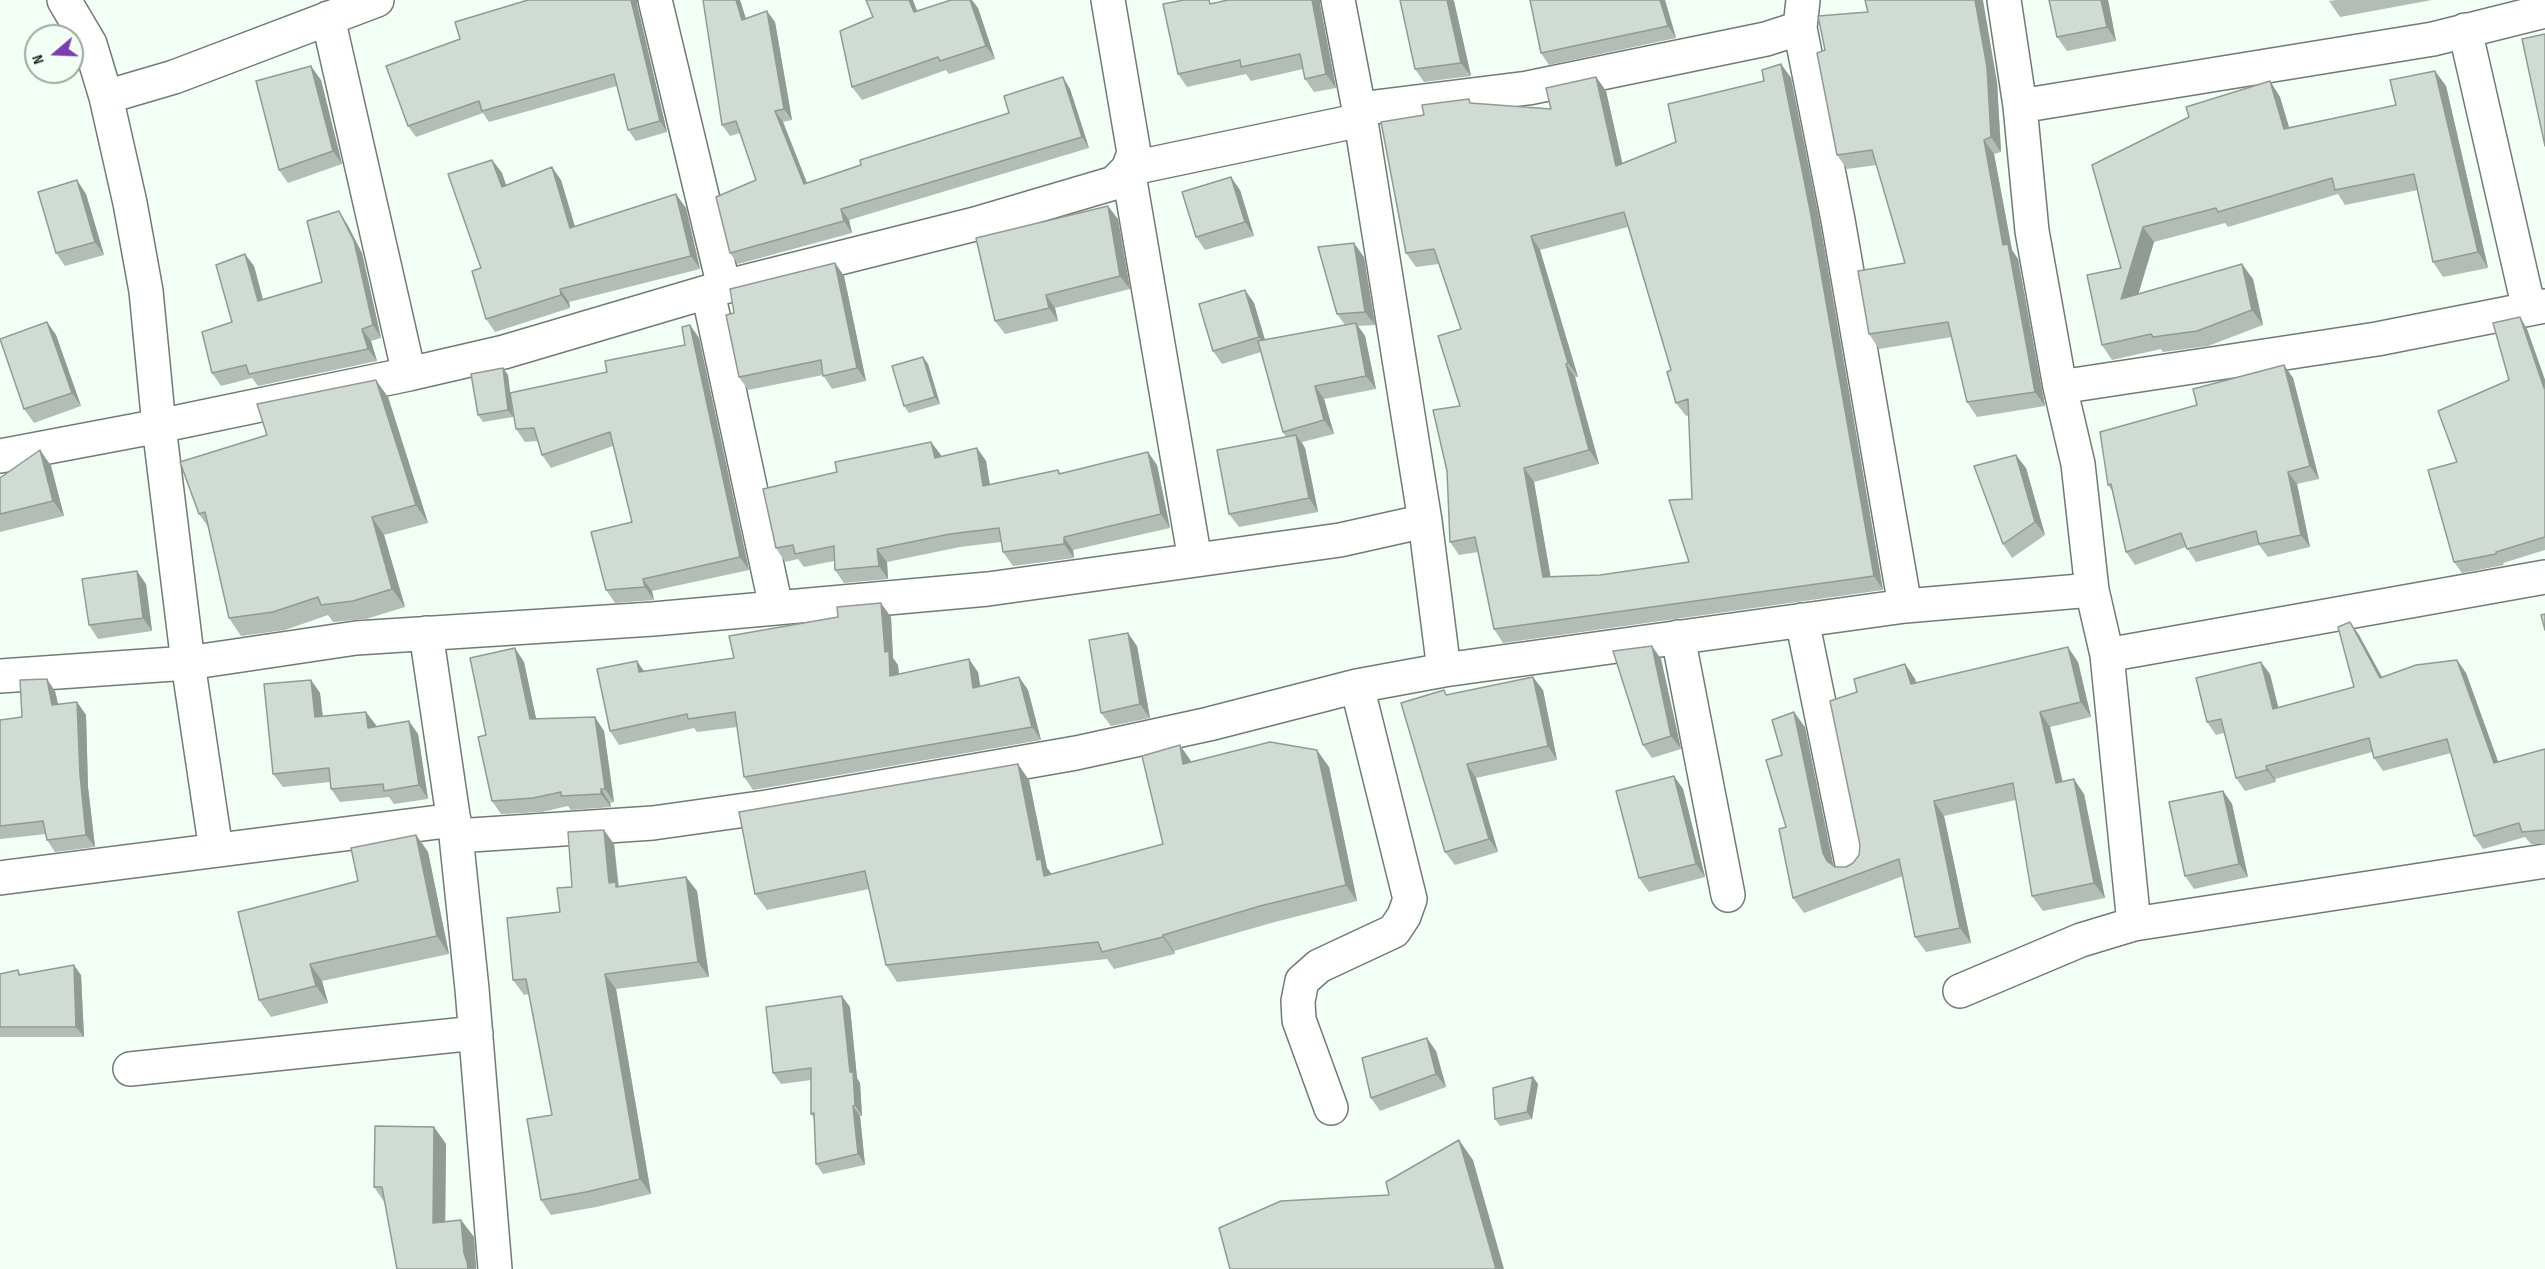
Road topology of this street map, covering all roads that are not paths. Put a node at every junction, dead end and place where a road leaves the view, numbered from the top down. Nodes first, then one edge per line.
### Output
1 (64, 0) edge
2 (377, 0) edge
3 (655, 0) edge
4 (1108, 0) edge
5 (1338, 0) edge
6 (2004, 0) edge
7 (2545, 11) edge
8 (1802, 14) edge
9 (328, 18) junction
10 (2481, 18) edge
11 (106, 98) junction
12 (2020, 106) junction
13 (1360, 115) junction
14 (1128, 169) junction
15 (716, 289) junction
16 (2537, 308) edge
17 (408, 374) junction
18 (2060, 387) junction
19 (159, 426) junction
20 (0, 456) edge
21 (1425, 521) junction
22 (1195, 560) junction
23 (2545, 577) edge
24 (2092, 590) junction
25 (1905, 606) junction
26 (776, 608) junction
27 (1802, 620) junction
28 (426, 633) junction
29 (1678, 637) junction
30 (2107, 655) junction
31 (188, 663) junction
32 (1444, 670) junction
33 (0, 676) edge
34 (1357, 686) junction
35 (455, 828) junction
36 (216, 850) junction
37 (2545, 861) edge
38 (1852, 864) edge
39 (0, 878) edge
40 (1728, 895) dead end
41 (2134, 924) junction
42 (1960, 991) dead end
43 (476, 1033) junction
44 (130, 1069) dead end
45 (1331, 1108) dead end
46 (495, 1269) edge

1 - 11 street
2 - 9 street
3 - 15 street
4 - 14 street
5 - 13 street
6 - 12 street
7 - 10 street
8 - 13 street
8 - 25 street
9 - 11 street
9 - 17 street
10 - 12 street
10 - 16 street
11 - 19 street
12 - 18 street
13 - 14 street
13 - 21 street
14 - 15 street
14 - 22 street
15 - 17 street
15 - 26 street
16 - 18 street
17 - 19 street
18 - 24 street
19 - 20 street
19 - 31 street
21 - 22 street
21 - 32 street
22 - 26 street
23 - 30 street
24 - 25 street
24 - 30 street
25 - 27 street
26 - 28 street
27 - 29 street
27 - 38 street
28 - 31 street
28 - 35 street
29 - 32 street
29 - 40 street
30 - 41 street
31 - 33 street
31 - 36 street
32 - 34 street
34 - 35 street
34 - 45 street
35 - 36 street
35 - 43 street
36 - 39 street
37 - 41 street
41 - 42 street
43 - 44 street
43 - 46 street

